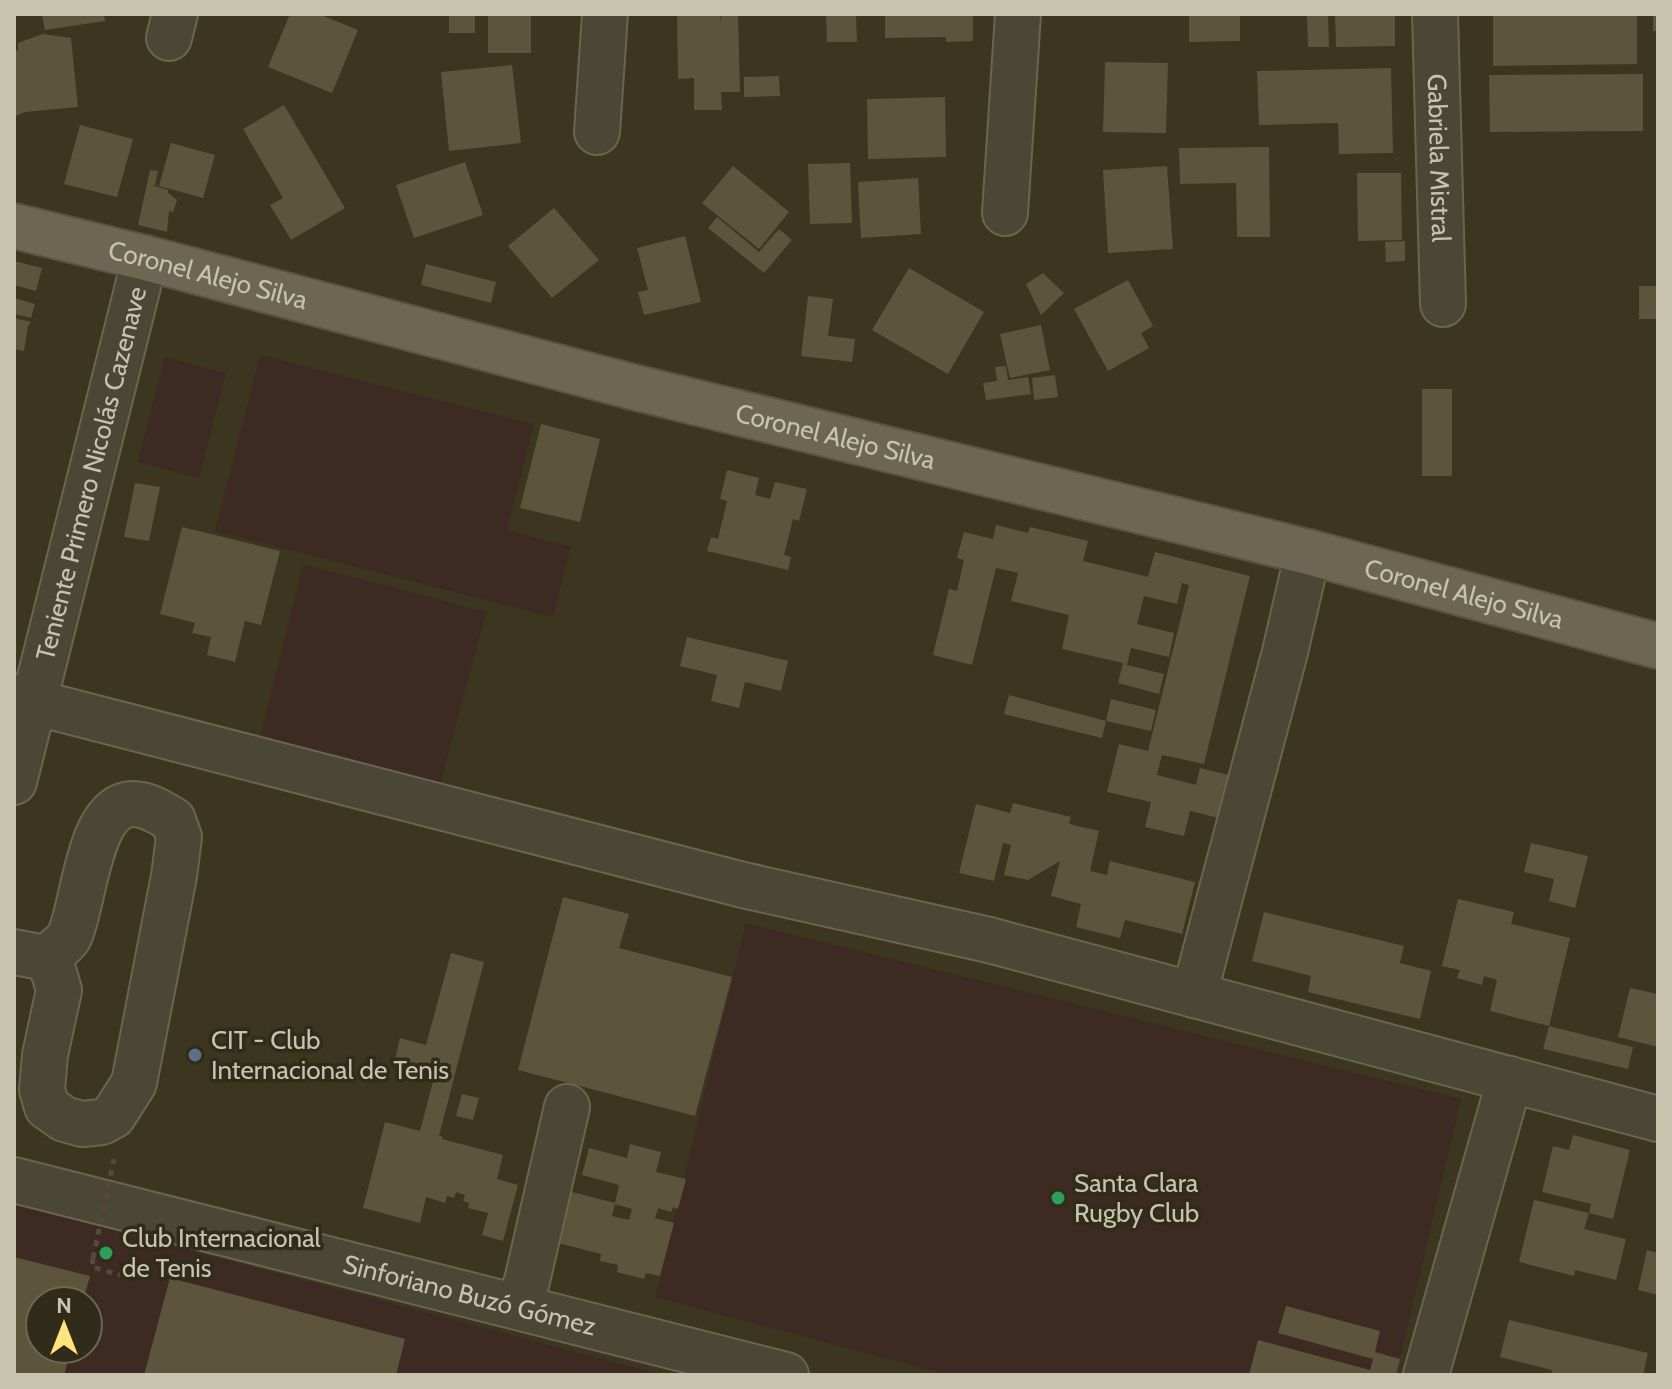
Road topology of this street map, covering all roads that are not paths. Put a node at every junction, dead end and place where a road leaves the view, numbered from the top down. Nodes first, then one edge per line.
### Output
1 (605, 14) edge
2 (1018, 14) edge
3 (1435, 14) edge
4 (597, 132) dead end
5 (1005, 213) dead end
6 (14, 226) edge
7 (145, 258) junction
8 (1443, 304) dead end
9 (1308, 552) junction
10 (1658, 646) edge
11 (23, 699) edge
12 (14, 782) edge
13 (30, 955) edge
14 (1194, 995) junction
15 (1510, 1079) junction
16 (567, 1107) dead end
17 (1658, 1119) edge
18 (14, 1180) edge
19 (518, 1306) junction
20 (786, 1375) edge
21 (1426, 1375) edge

1 - 4 street
2 - 5 street
3 - 8 street, Gabriela Mistral
6 - 7 main road, Coronel Alejo Silva
7 - 9 main road, Coronel Alejo Silva
7 - 11 street, Teniente Primero Nicolás Cazenave
9 - 10 main road, Coronel Alejo Silva
9 - 14 street
11 - 12 street, Teniente Primero Nicolás Cazenave
11 - 14 street
13 - 13 street
14 - 15 street
15 - 17 street
15 - 21 street
16 - 19 street
18 - 19 street, Sinforiano Buzó Gómez
19 - 20 street, Sinforiano Buzó Gómez

